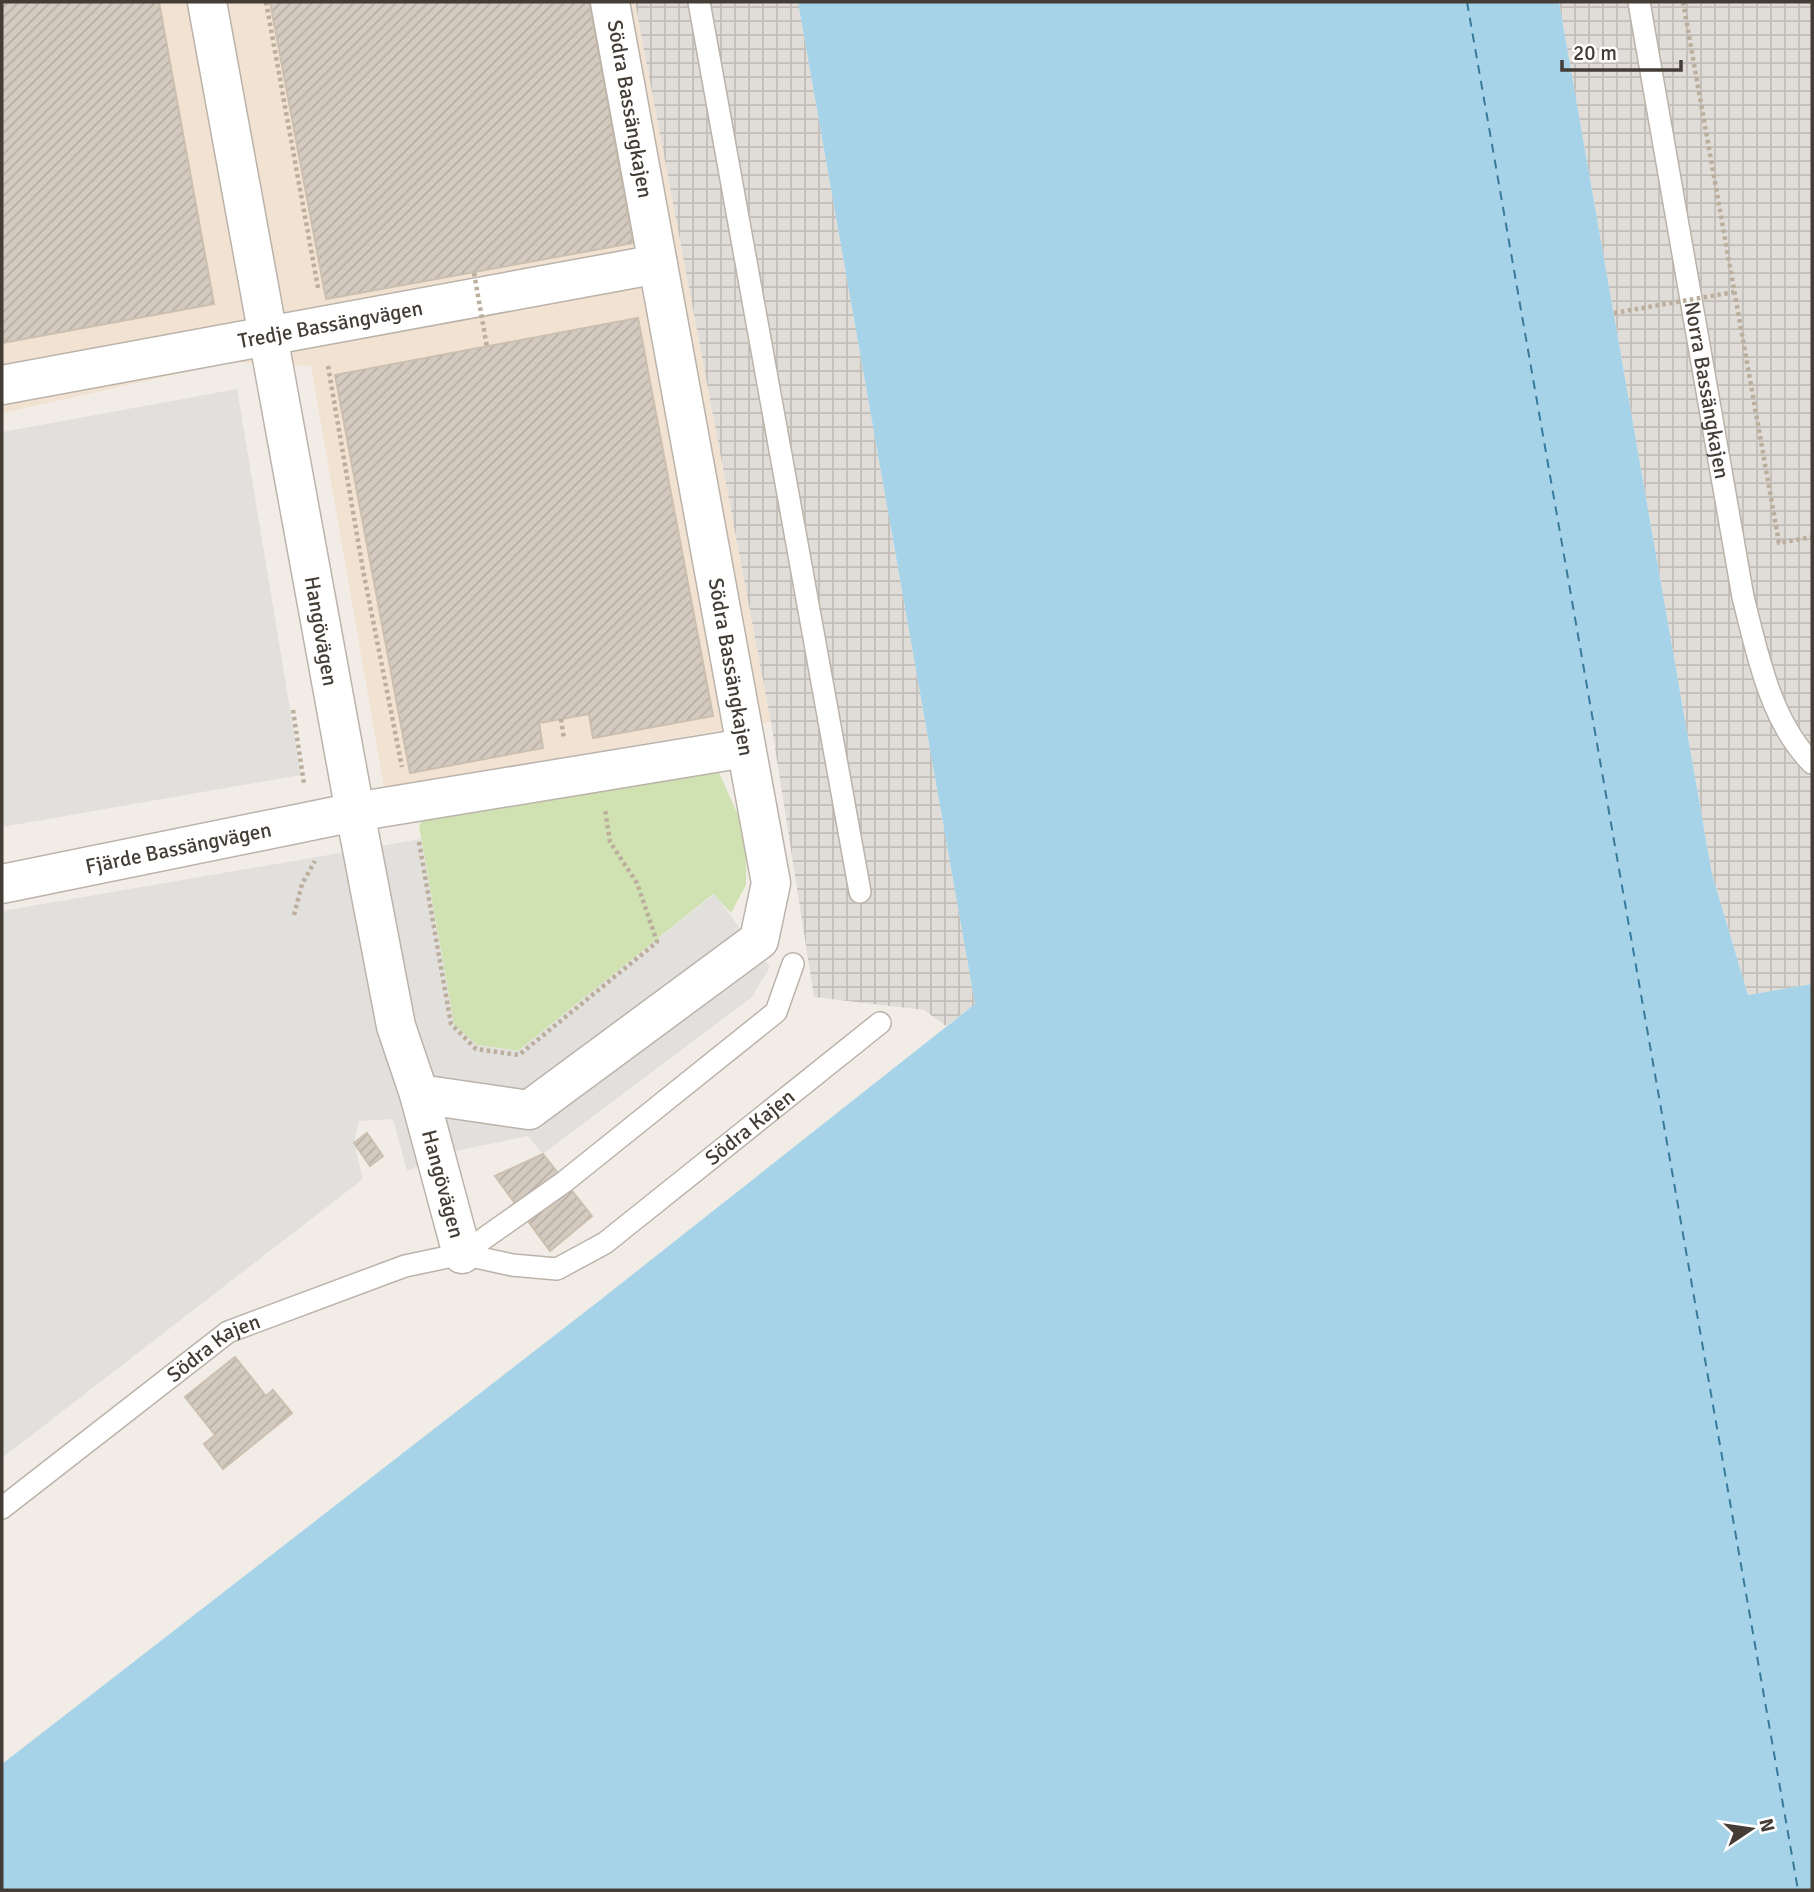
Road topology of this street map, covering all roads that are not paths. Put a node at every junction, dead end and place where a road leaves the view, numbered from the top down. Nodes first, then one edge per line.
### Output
1 (207, 2) edge
2 (610, 2) edge
3 (699, 2) edge
4 (1639, 2) edge
5 (658, 264) junction
6 (266, 335) junction
7 (2, 384) edge
8 (745, 748) junction
9 (1812, 763) edge
10 (355, 812) junction
11 (2, 884) edge
12 (860, 892) dead end
13 (793, 964) dead end
14 (880, 1023) dead end
15 (419, 1094) junction
16 (462, 1254) junction
17 (2, 1508) edge

1 - 6 street, Hangövägen
2 - 5 street, Södra Bassängkajen
3 - 12 lane
4 - 9 lane, Norra Bassängkajen
5 - 6 street, Tredje Bassängvägen
5 - 8 street, Södra Bassängkajen
6 - 7 street, Tredje Bassängvägen
6 - 10 street, Hangövägen
8 - 10 street
8 - 15 street, Södra Bassängkajen
10 - 11 street, Fjärde Bassängvägen
10 - 15 street, Hangövägen
13 - 16 lane, Södra Kajen
14 - 16 lane, Södra Kajen
15 - 16 street, Hangövägen
16 - 17 lane, Södra Kajen

